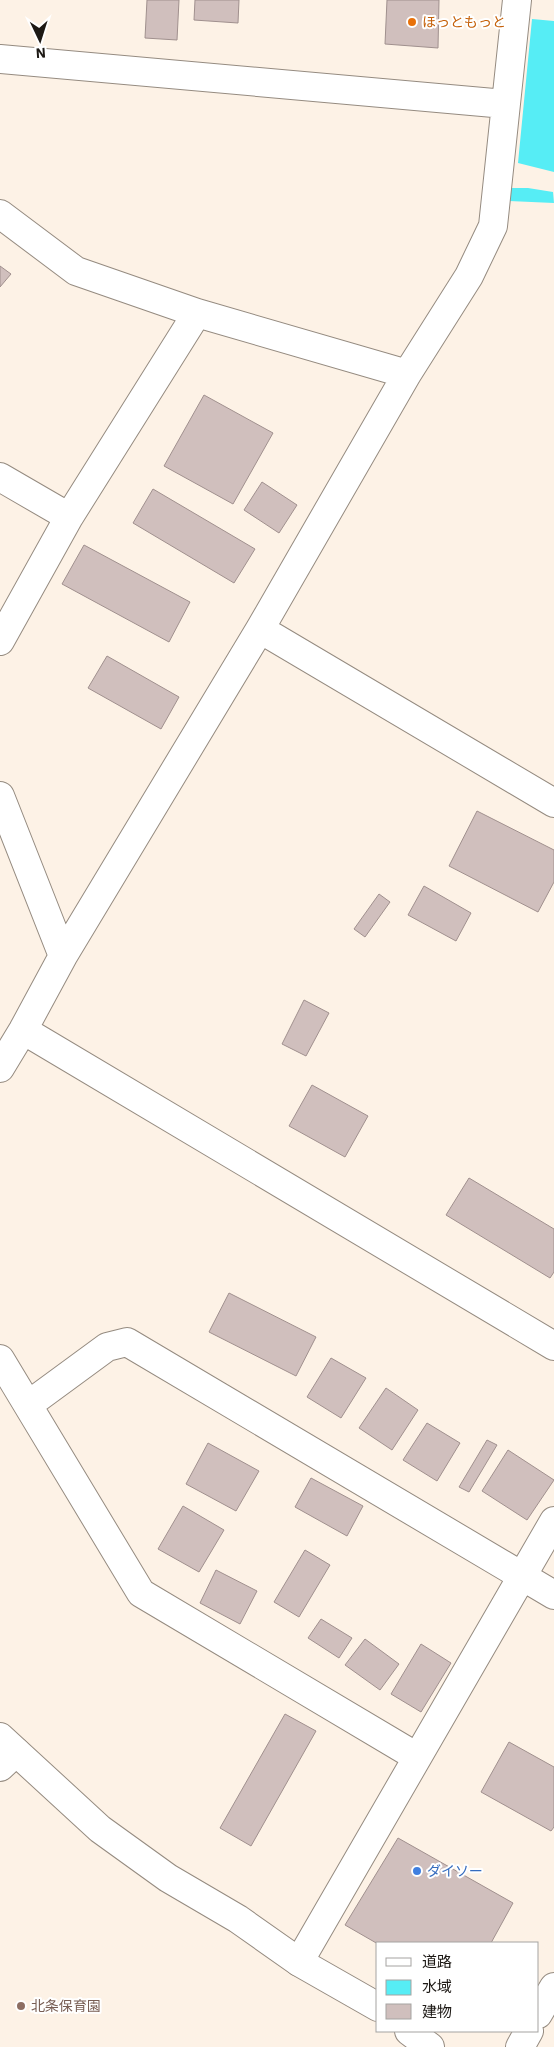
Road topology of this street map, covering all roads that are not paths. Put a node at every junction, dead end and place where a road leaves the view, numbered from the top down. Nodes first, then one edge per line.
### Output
1 (517, 0) edge
2 (0, 59) edge
3 (505, 104) junction
4 (0, 214) edge
5 (196, 312) junction
6 (407, 374) junction
7 (0, 477) edge
8 (69, 517) junction
9 (260, 629) junction
10 (0, 641) edge
11 (0, 796) edge
12 (554, 803) edge
13 (63, 956) junction
14 (23, 1030) junction
15 (0, 1068) edge
16 (554, 1346) edge
17 (0, 1359) edge
18 (28, 1405) junction
19 (554, 1521) edge
20 (522, 1577) junction
21 (554, 1595) edge
22 (5, 1752) edge
23 (417, 1757) junction
24 (299, 1962) junction
25 (554, 1987) edge
26 (376, 2006) edge
27 (539, 2012) edge
28 (410, 2032) edge
29 (528, 2032) edge
30 (430, 2047) edge
31 (520, 2047) edge

1 - 3 street
2 - 3 street
3 - 6 street
4 - 5 street
5 - 6 street
5 - 8 street
6 - 9 street
7 - 8 street
8 - 10 street
9 - 12 street
9 - 13 street
11 - 13 street
13 - 14 street
14 - 15 street
14 - 16 street
17 - 18 street
18 - 20 street
18 - 23 street
19 - 20 street
20 - 21 street
20 - 23 street
22 - 24 street
23 - 24 street
24 - 26 street
25 - 27 street
28 - 30 street
29 - 31 street

